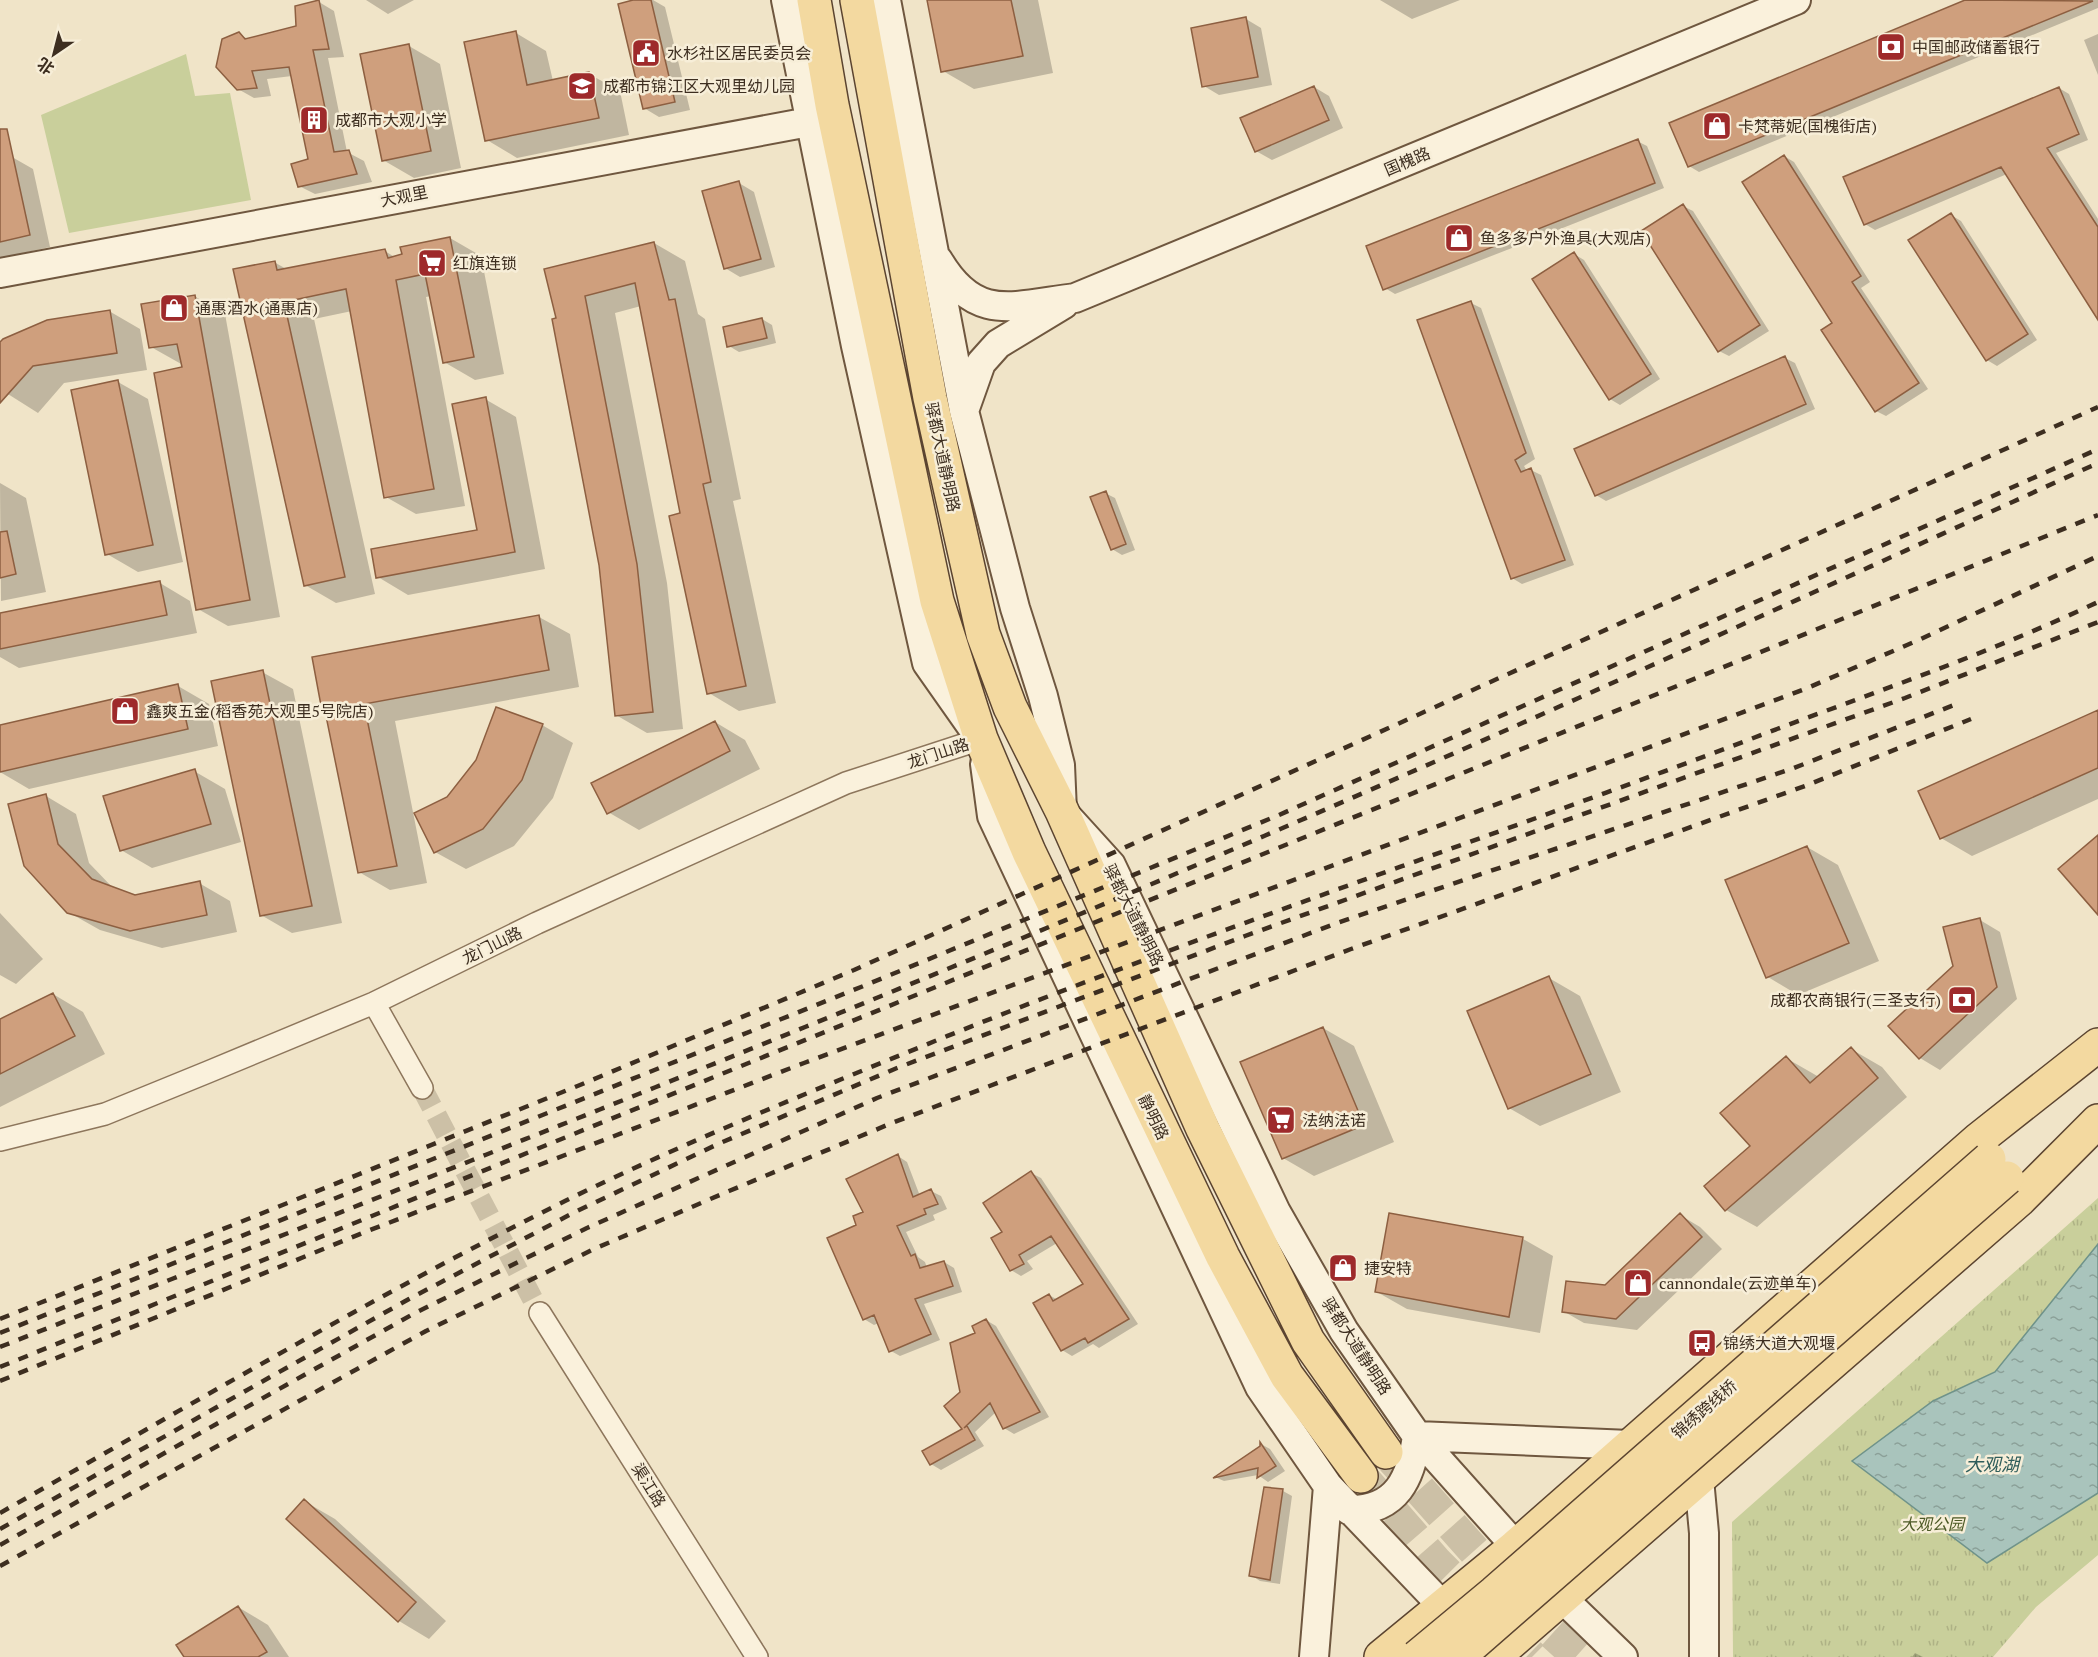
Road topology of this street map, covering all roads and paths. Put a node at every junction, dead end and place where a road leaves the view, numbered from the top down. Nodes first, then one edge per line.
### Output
1 (786, 0) edge
2 (814, 0) edge
3 (857, 0) edge
4 (886, 0) edge
5 (1796, 0) edge
6 (809, 122) junction
7 (932, 250) junction
8 (0, 273) edge
9 (1074, 298) junction
10 (964, 411) junction
11 (981, 739) junction
12 (1062, 811) junction
13 (374, 1003) junction
14 (2098, 1045) edge
15 (2098, 1056) edge
16 (422, 1088) tunnel mouth
17 (2098, 1102) edge
18 (2098, 1121) edge
19 (0, 1140) edge
20 (1998, 1168) junction
21 (540, 1312) tunnel mouth
22 (1417, 1436) junction
23 (1630, 1445) junction
24 (1386, 1452) tunnel mouth
25 (1361, 1476) tunnel mouth
26 (1700, 1479) junction
27 (1328, 1486) junction
28 (1349, 1510) junction
29 (1515, 1547) junction
30 (1562, 1597) junction
31 (1444, 1608) junction
32 (757, 1657) edge
33 (1314, 1657) edge
34 (1381, 1657) edge
35 (1417, 1657) edge
36 (1458, 1657) edge
37 (1492, 1657) edge
38 (1623, 1657) edge
39 (1704, 1657) edge

1 - 6 street
2 - 11 main road
3 - 12 main road, 驿都大道静明路
4 - 7 street
5 - 9 street, 国槐路
6 - 8 street, 大观里
6 - 11 street
7 - 9 street, 国槐路
7 - 10 street
9 - 10 street
10 - 12 street
11 - 13 street, 龙门山路
11 - 25 main road, 静明路
11 - 27 street
12 - 22 street, 驿都大道静明路
12 - 24 main road
13 - 16 street
13 - 19 street, 龙门山路
14 - 23 main road
15 - 20 main road
17 - 20 main road
18 - 26 main road
20 - 35 main road, 锦绣跨线桥, bridge
20 - 36 main road, 锦绣跨线桥, bridge
21 - 32 street, 渠江路
22 - 23 street
22 - 28 street
22 - 29 street, 驿都大道静明路
23 - 29 main road
26 - 30 main road
26 - 39 street
27 - 28 street
27 - 33 street
28 - 31 street
29 - 30 street, 驿都大道静明路
29 - 31 main road
30 - 37 main road
30 - 38 street, 驿都大道静明路
31 - 34 main road
31 - 37 street

